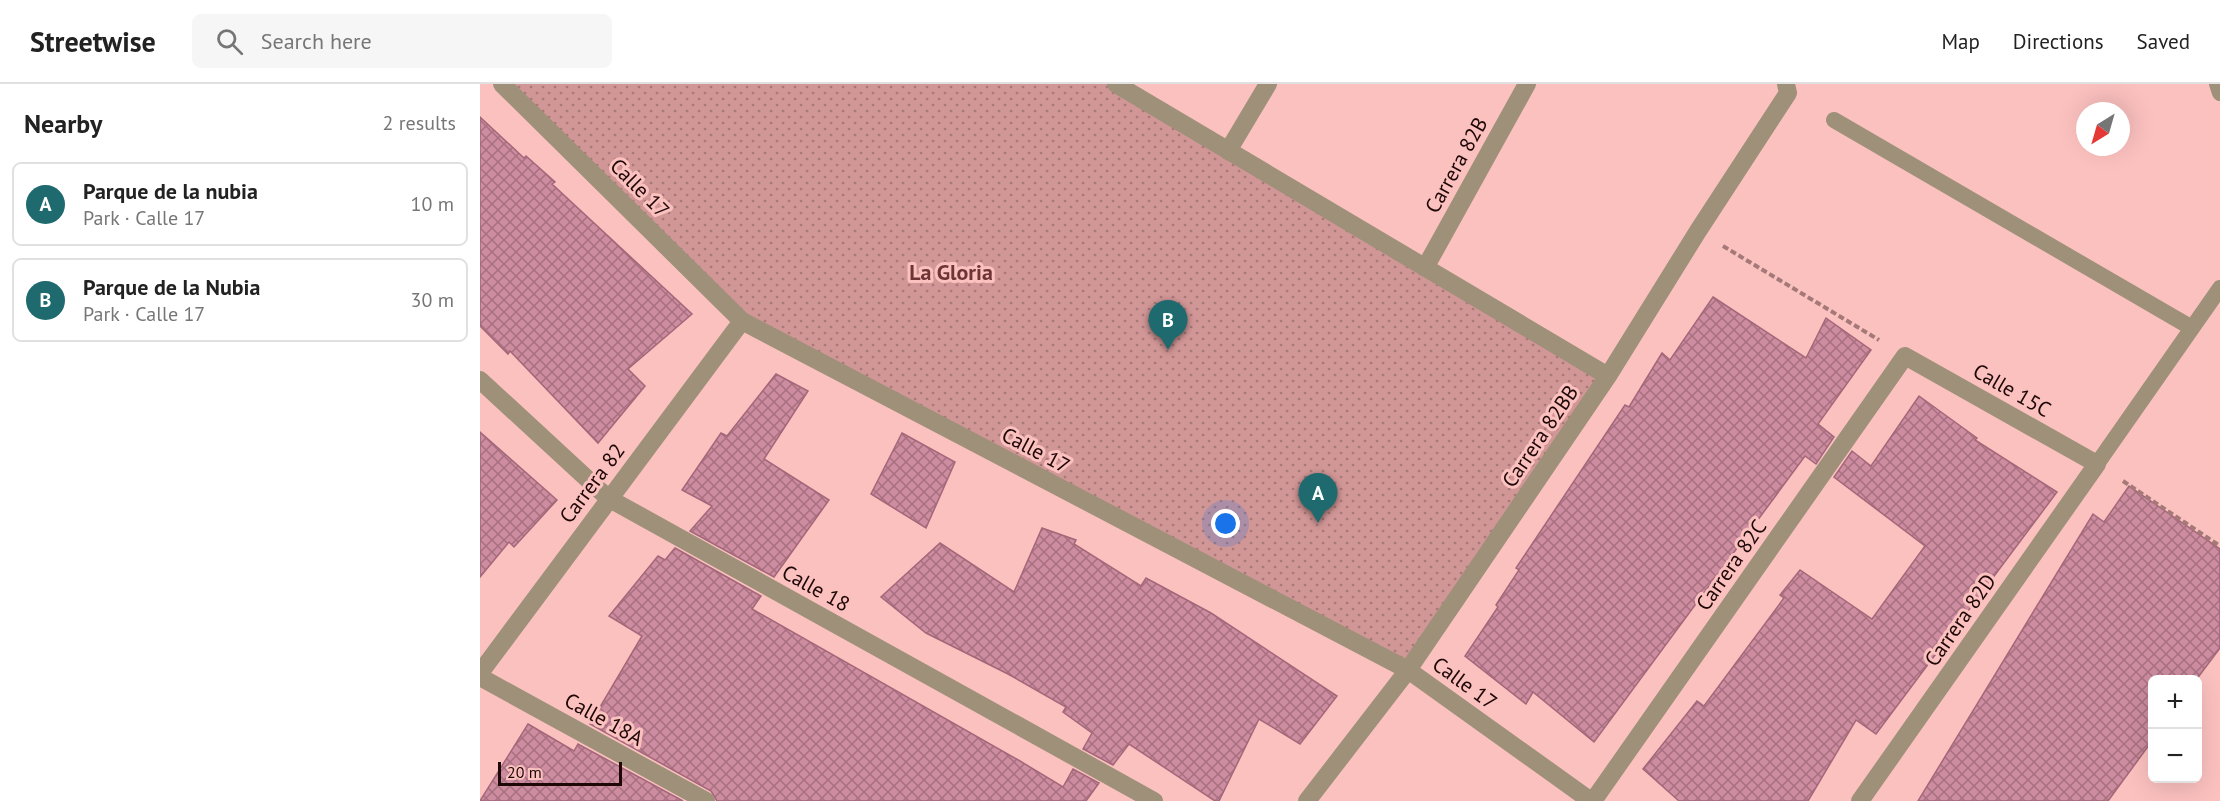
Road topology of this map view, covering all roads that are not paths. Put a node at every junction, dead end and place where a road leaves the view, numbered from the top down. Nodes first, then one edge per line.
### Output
1 (502, 84) edge
2 (1116, 84) edge
3 (1268, 84) edge
4 (1527, 84) edge
5 (1786, 84) edge
6 (2217, 84) edge
7 (2220, 93) edge
8 (1834, 120) dead end
9 (1228, 151) junction
10 (1425, 268) junction
11 (2220, 288) edge
12 (742, 321) junction
13 (2192, 328) junction
14 (1905, 356) joint
15 (1608, 376) junction
16 (480, 380) edge
17 (2097, 465) junction
18 (608, 498) junction
19 (1408, 670) junction
20 (480, 675) edge
21 (706, 801) edge
22 (1154, 801) edge
23 (1307, 801) edge
24 (1592, 801) edge
25 (1860, 801) edge

1 - 12 street, Calle 17
2 - 9 street
3 - 9 street
4 - 10 street, Carrera 82B
5 - 15 street, Carrera 82BB
6 - 7 lane
8 - 13 lane
9 - 10 street
10 - 15 street
11 - 13 lane
12 - 18 street, Carrera 82
12 - 19 street, Calle 17
13 - 17 lane
14 - 17 street, Calle 15C
14 - 24 street, Carrera 82C
15 - 19 street, Carrera 82BB
16 - 18 street, Calle 18
17 - 25 street, Carrera 82D
18 - 20 street, Carrera 82
18 - 22 street, Calle 18
19 - 23 street, Carrera 82BB
19 - 24 street, Calle 17
20 - 21 street, Calle 18A

